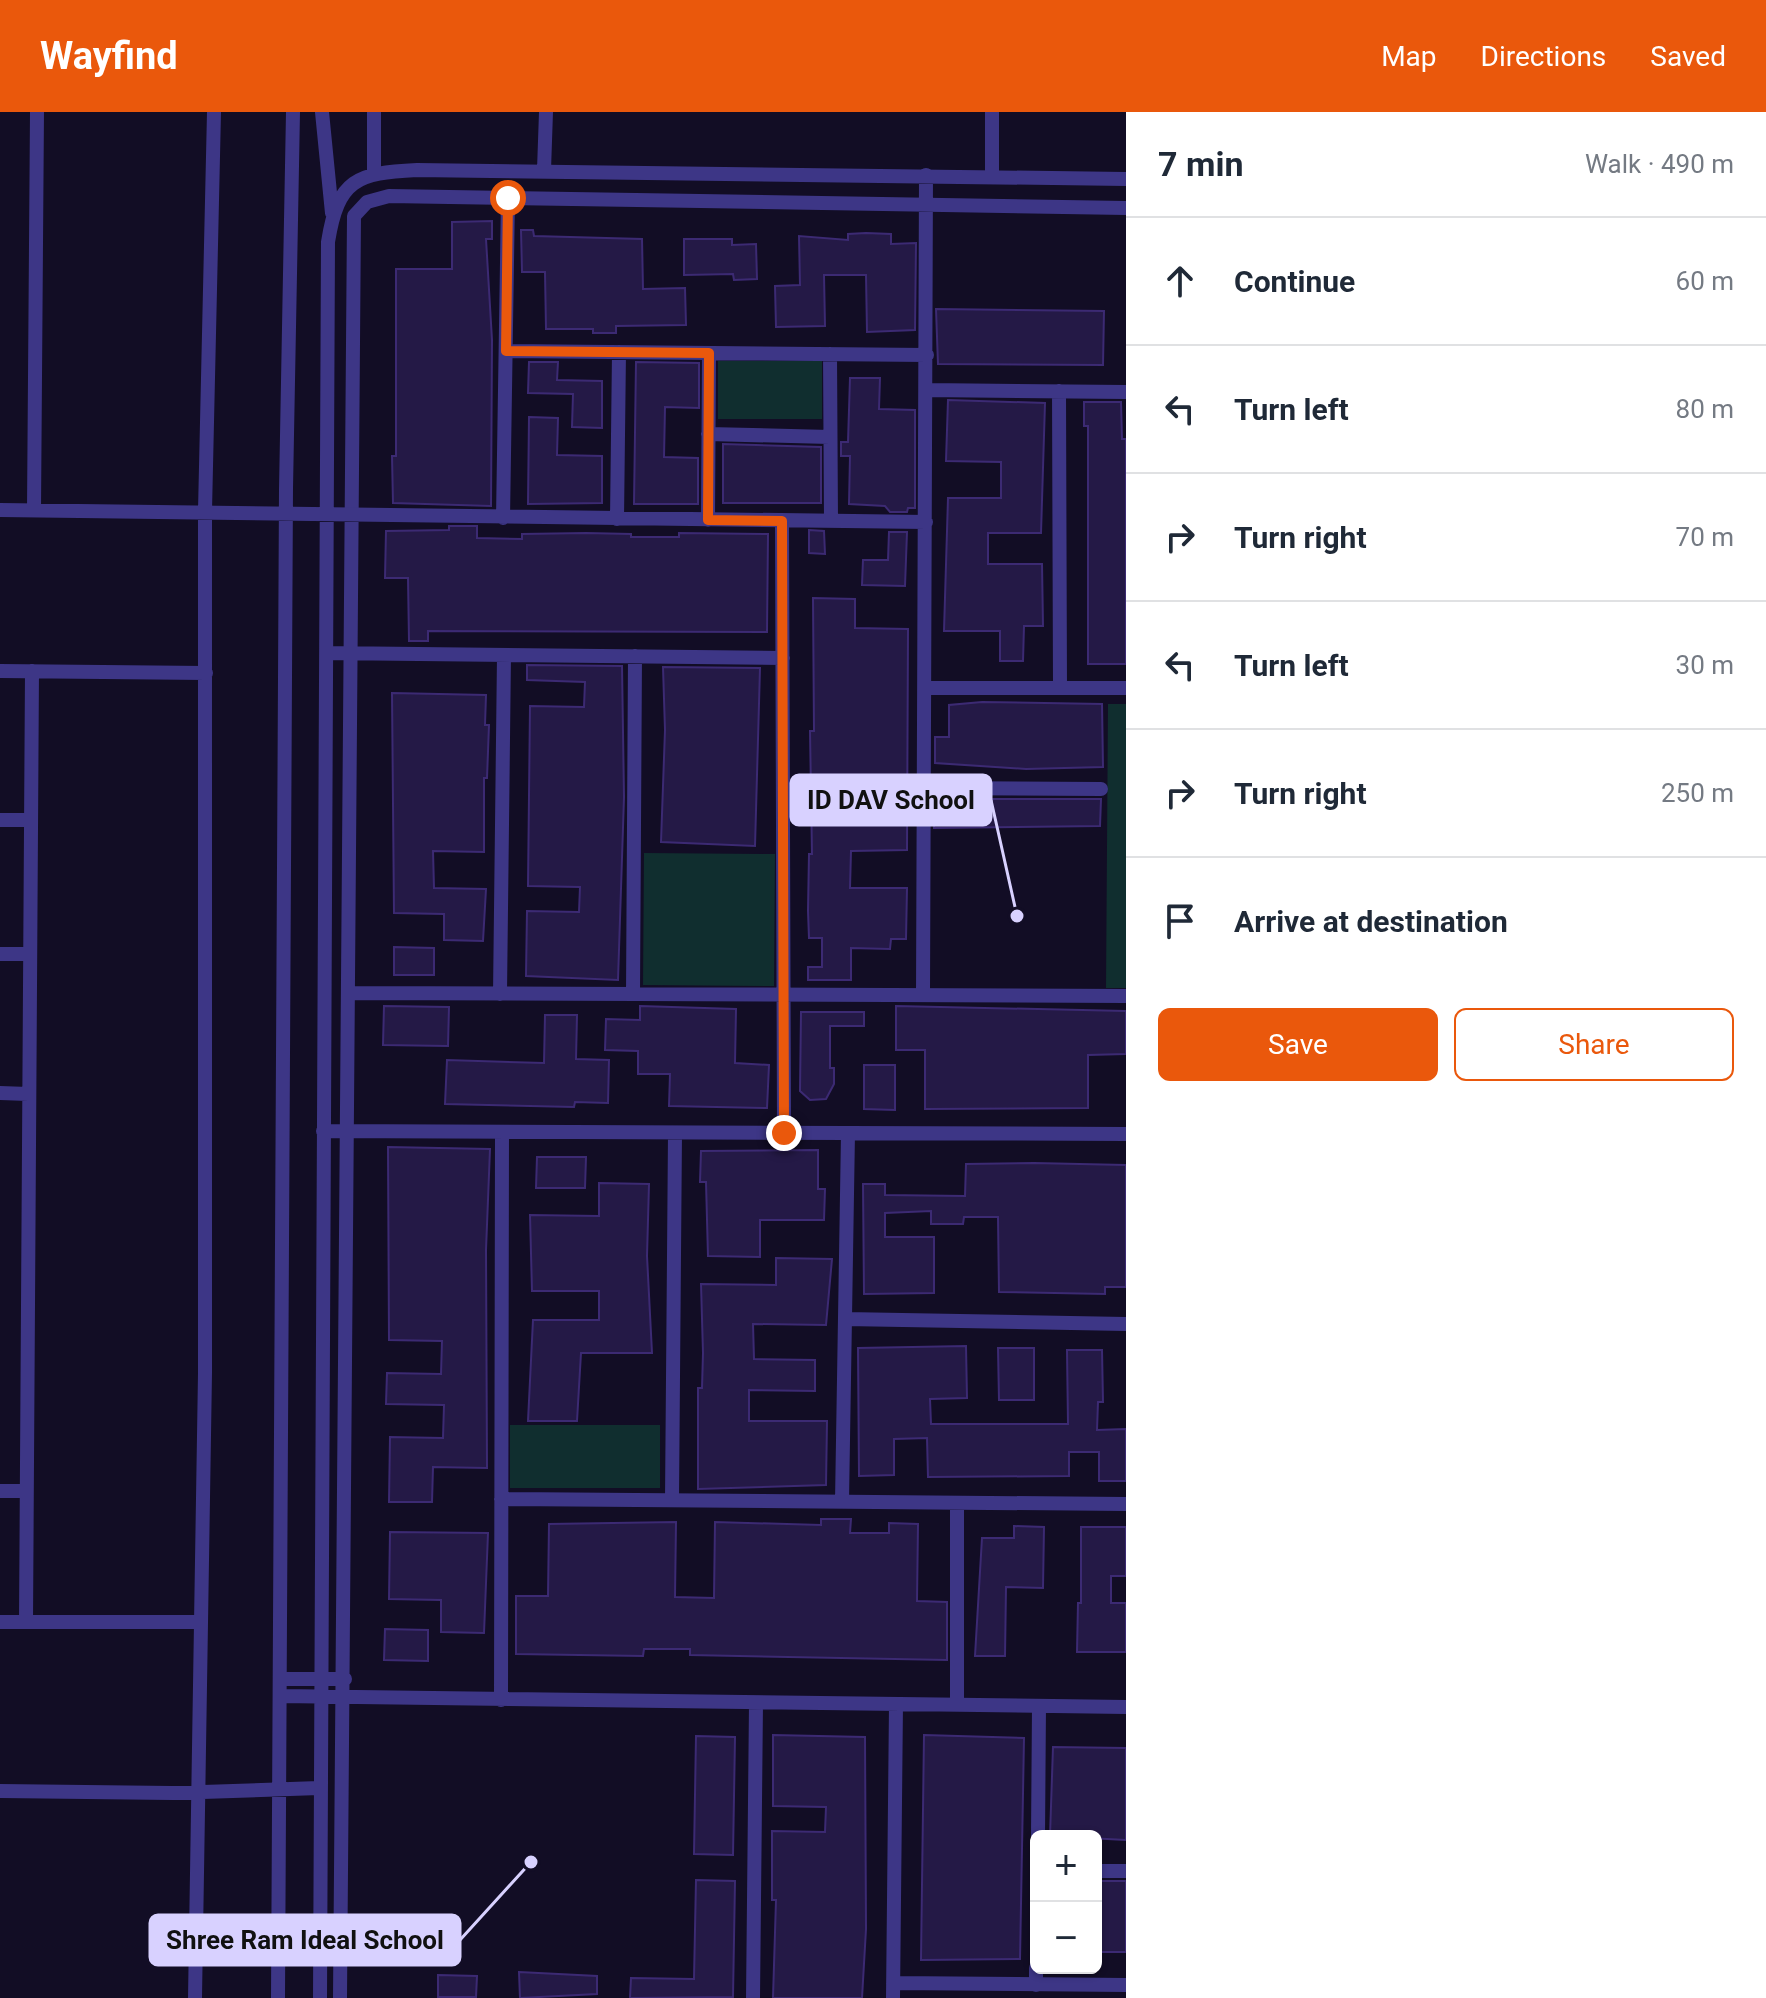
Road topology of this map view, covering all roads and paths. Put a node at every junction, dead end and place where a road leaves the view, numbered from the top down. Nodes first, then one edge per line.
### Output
1 (37, 112) edge
2 (214, 112) edge
3 (293, 112) edge
4 (322, 112) edge
5 (374, 112) edge
6 (546, 112) edge
7 (992, 112) edge
8 (544, 170) junction
9 (374, 173) junction
10 (926, 175) junction
11 (992, 176) junction
12 (1126, 179) edge
13 (508, 198) junction
14 (928, 207) junction
15 (1126, 208) edge
16 (332, 214) junction
17 (506, 351) junction
18 (619, 352) junction
19 (709, 353) junction
20 (830, 354) junction
21 (927, 355) junction
22 (926, 390) junction
23 (1059, 391) junction
24 (1126, 392) edge
25 (708, 434) junction
26 (830, 437) junction
27 (0, 510) edge
28 (34, 510) junction
29 (205, 511) junction
30 (286, 512) junction
31 (327, 512) junction
32 (353, 517) junction
33 (503, 518) junction
34 (617, 519) junction
35 (708, 520) junction
36 (782, 521) junction
37 (831, 521) junction
38 (926, 522) junction
39 (327, 653) junction
40 (352, 653) junction
41 (504, 655) junction
42 (635, 656) junction
43 (783, 658) junction
44 (0, 671) edge
45 (32, 671) junction
46 (206, 673) junction
47 (925, 688) junction
48 (1060, 688) junction
49 (1126, 688) edge
50 (924, 788) junction
51 (1101, 789) dead end
52 (0, 820) edge
53 (30, 820) junction
54 (0, 954) edge
55 (28, 954) junction
56 (350, 993) junction
57 (500, 994) junction
58 (633, 994) junction
59 (784, 995) junction
60 (923, 995) junction
61 (1126, 996) edge
62 (0, 1093) edge
63 (28, 1094) junction
64 (323, 1131) junction
65 (349, 1131) junction
66 (502, 1132) junction
67 (675, 1133) junction
68 (784, 1133) junction
69 (848, 1133) junction
70 (1126, 1134) edge
71 (845, 1319) junction
72 (1126, 1324) edge
73 (0, 1491) edge
74 (26, 1491) junction
75 (501, 1499) junction
76 (672, 1500) junction
77 (842, 1502) junction
78 (957, 1503) junction
79 (1126, 1504) edge
80 (0, 1622) edge
81 (26, 1622) junction
82 (199, 1622) junction
83 (281, 1679) junction
84 (319, 1679) junction
85 (345, 1679) junction
86 (280, 1696) junction
87 (319, 1697) junction
88 (345, 1698) junction
89 (501, 1700) junction
90 (756, 1703) junction
91 (896, 1704) junction
92 (957, 1705) junction
93 (1039, 1706) junction
94 (1126, 1707) edge
95 (319, 1788) junction
96 (280, 1789) junction
97 (0, 1791) edge
98 (197, 1792) junction
99 (1038, 1830) edge
100 (1102, 1871) edge
101 (1126, 1871) edge
102 (1036, 1974) edge
103 (1036, 1985) junction
104 (1126, 1985) edge
105 (893, 1991) edge
106 (195, 1998) edge
107 (278, 1998) edge
108 (320, 1998) edge
109 (340, 1998) edge
110 (753, 1998) edge

1 - 28 street
2 - 29 street
3 - 30 street
4 - 16 street
5 - 9 street
6 - 8 street
7 - 11 street
8 - 9 street
8 - 10 street
9 - 16 street
10 - 11 street
10 - 14 street
11 - 12 street
13 - 14 street
13 - 17 street
13 - 32 street
14 - 15 street
14 - 21 street
16 - 31 street
17 - 18 street
17 - 33 street
18 - 19 street
18 - 34 street
19 - 20 street
19 - 25 street
20 - 21 street
20 - 26 street
21 - 22 street
22 - 23 street
22 - 38 street
23 - 24 street
23 - 48 street
25 - 26 street
25 - 35 street
26 - 37 street
27 - 28 street
28 - 29 street
29 - 30 street
29 - 46 street
30 - 31 street
30 - 83 street
31 - 32 street
31 - 39 street
32 - 33 street
32 - 40 street
33 - 34 street
34 - 35 street
35 - 36 street
36 - 37 street
36 - 43 street
37 - 38 street
38 - 47 street
39 - 40 street
39 - 64 street
40 - 41 street
40 - 56 street
41 - 42 street
41 - 57 street
42 - 43 street
42 - 58 street
43 - 59 street
44 - 45 street
45 - 46 street
45 - 53 street
46 - 82 street
47 - 48 street
47 - 50 street
48 - 49 street
50 - 51 street
50 - 60 street
52 - 53 street
53 - 55 street
54 - 55 street
55 - 63 street
56 - 57 street
56 - 65 street
57 - 58 street
58 - 59 street
59 - 60 street
59 - 68 street
60 - 61 street
62 - 63 street
63 - 74 street
64 - 65 street
64 - 84 street
65 - 66 street
65 - 85 street
66 - 67 street
66 - 75 street
67 - 68 street
67 - 76 street
68 - 69 street
69 - 70 street
69 - 71 street
71 - 72 street
71 - 77 street
73 - 74 street
74 - 81 street
75 - 76 street
75 - 89 street
76 - 77 street
77 - 78 street
78 - 79 street
78 - 92 street
80 - 81 street
81 - 82 street
82 - 98 street
83 - 84 street
83 - 86 street
84 - 85 street
84 - 87 street
85 - 88 street
86 - 87 street
86 - 96 street
87 - 88 street
87 - 95 street
88 - 89 street
88 - 109 street
89 - 90 street
90 - 91 street
90 - 110 street
91 - 92 street
91 - 105 street
92 - 93 street
93 - 94 street
93 - 99 street
95 - 96 street
95 - 108 street
96 - 98 street
96 - 107 street
97 - 98 street
98 - 106 street
100 - 101 street
102 - 103 street
103 - 104 street
103 - 105 street

